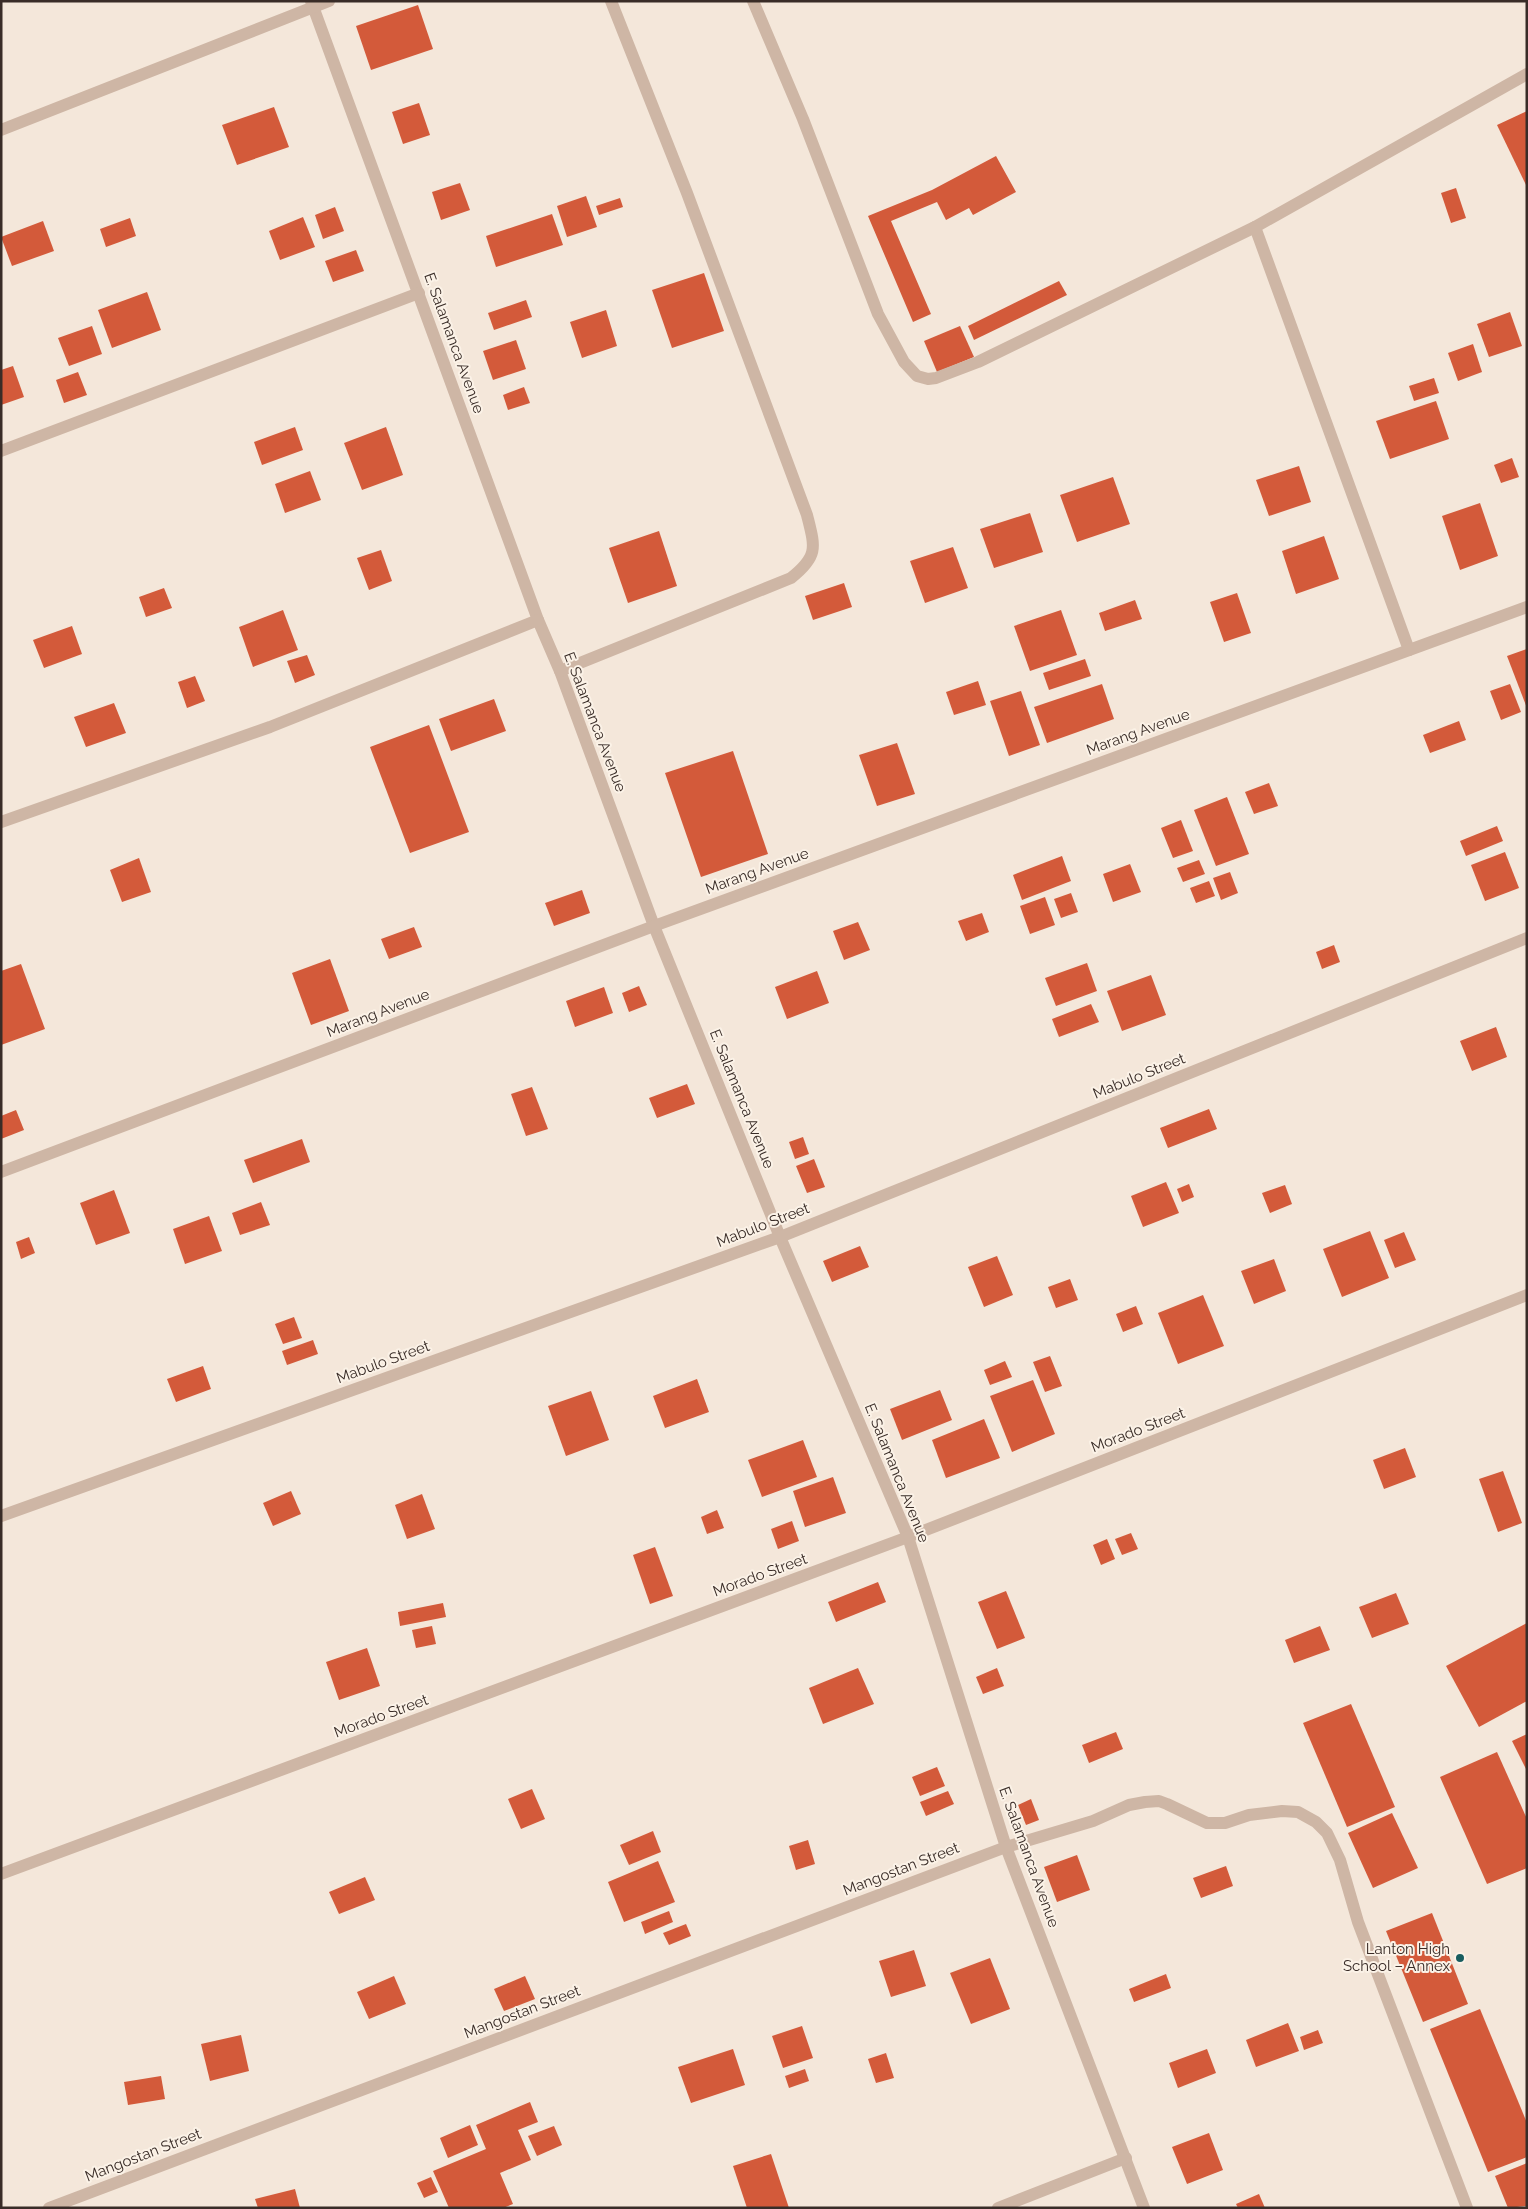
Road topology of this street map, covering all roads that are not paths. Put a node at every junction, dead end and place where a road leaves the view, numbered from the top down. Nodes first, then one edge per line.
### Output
1 (329, 1) edge
2 (611, 1) edge
3 (753, 1) edge
4 (313, 4) edge
5 (1527, 74) edge
6 (1, 130) edge
7 (1254, 227) junction
8 (419, 293) junction
9 (1, 451) edge
10 (1527, 607) edge
11 (538, 620) junction
12 (1409, 650) junction
13 (560, 672) junction
14 (1, 822) edge
15 (654, 926) junction
16 (1527, 938) edge
17 (1, 1172) edge
18 (780, 1237) junction
19 (1527, 1295) edge
20 (1, 1516) edge
21 (908, 1537) junction
22 (1006, 1847) junction
23 (1, 1874) edge
24 (1126, 2158) junction
25 (49, 2208) edge
26 (998, 2208) edge
27 (1144, 2208) edge
28 (1467, 2208) edge

1 - 4 street
2 - 13 street
3 - 7 street
4 - 6 street
4 - 8 street, E. Salamanca Avenue
5 - 7 street
7 - 12 street
8 - 9 street
8 - 11 street, E. Salamanca Avenue
10 - 12 street, Marang Avenue
11 - 13 street, E. Salamanca Avenue
11 - 14 street
12 - 15 street, Marang Avenue
13 - 15 street, E. Salamanca Avenue
15 - 17 street, Marang Avenue
15 - 18 street, E. Salamanca Avenue
16 - 18 street, Mabulo Street
18 - 20 street, Mabulo Street
18 - 21 street, E. Salamanca Avenue
19 - 21 street, Morado Street
21 - 22 street, E. Salamanca Avenue
21 - 23 street, Morado Street
22 - 24 street, E. Salamanca Avenue
22 - 25 street, Mangostan Street
22 - 28 street, Mangostan Street
24 - 26 street
24 - 27 street, E. Salamanca Avenue

